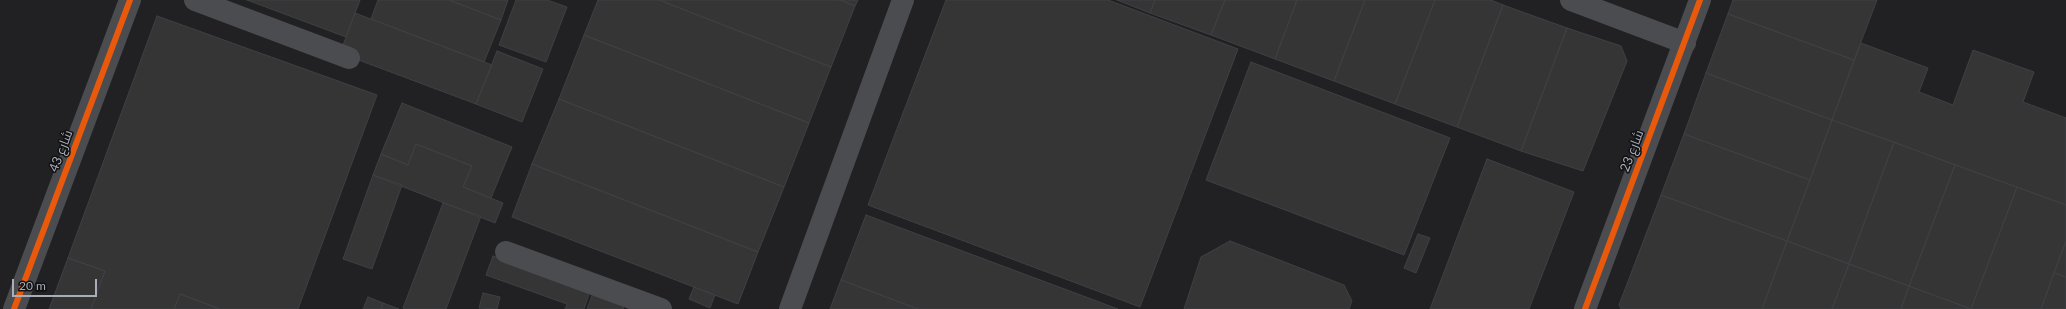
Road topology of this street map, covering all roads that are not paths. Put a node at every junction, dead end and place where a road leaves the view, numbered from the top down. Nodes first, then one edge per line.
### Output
1 (130, 0) edge
2 (195, 0) edge
3 (903, 0) edge
4 (1571, 0) edge
5 (1700, 0) edge
6 (1684, 43) junction
7 (349, 58) dead end
8 (506, 252) dead end
9 (14, 309) edge
10 (660, 309) edge
11 (790, 309) edge
12 (1585, 309) edge

1 - 9 street, شارع 43
2 - 7 street
3 - 11 street
4 - 6 street
5 - 6 street, شارع 23
6 - 12 street, شارع 23
8 - 10 street

